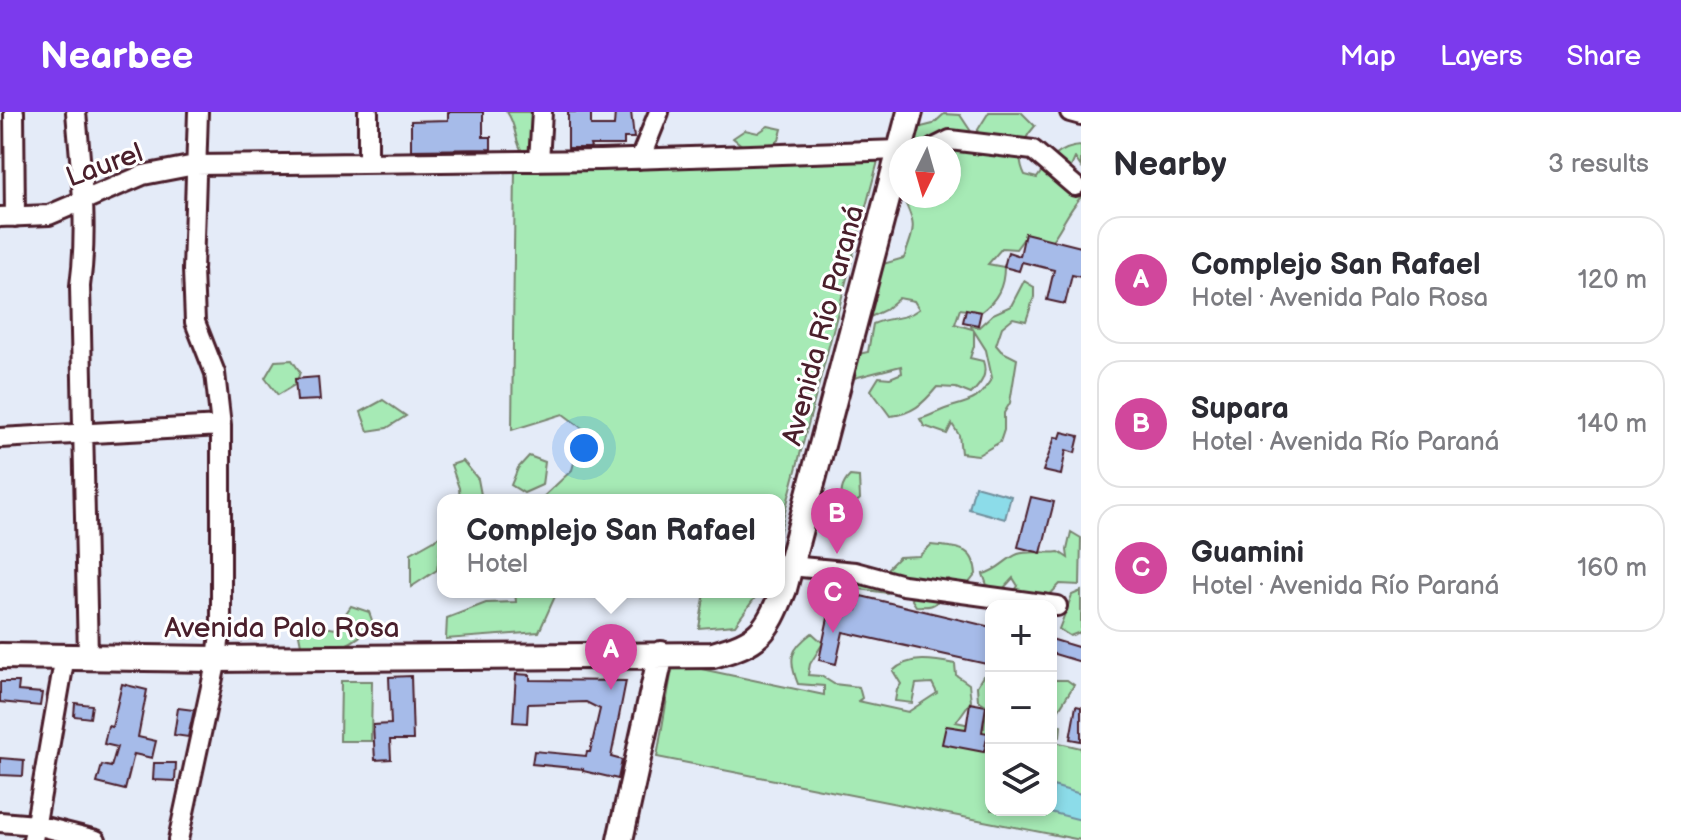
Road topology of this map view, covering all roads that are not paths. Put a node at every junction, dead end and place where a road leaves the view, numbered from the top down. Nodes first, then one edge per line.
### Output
1 (14, 112) edge
2 (76, 112) edge
3 (198, 112) edge
4 (368, 112) edge
5 (542, 112) edge
6 (659, 112) edge
7 (910, 112) edge
8 (1070, 112) edge
9 (1081, 115) edge
10 (904, 136) edge
11 (961, 141) edge
12 (640, 159) junction
13 (539, 161) junction
14 (889, 161) edge
15 (368, 162) junction
16 (195, 165) junction
17 (1075, 186) dead end
18 (889, 195) edge
19 (84, 199) junction
20 (8, 217) edge
21 (221, 426) junction
22 (83, 433) junction
23 (0, 438) edge
24 (790, 566) junction
25 (785, 581) edge
26 (779, 598) edge
27 (1013, 600) edge
28 (661, 654) junction
29 (0, 656) edge
30 (77, 656) junction
31 (217, 659) junction
32 (0, 822) edge
33 (35, 833) edge
34 (96, 840) edge
35 (178, 840) edge
36 (620, 840) edge

1 - 20 street
2 - 19 street
3 - 16 street
4 - 15 street
5 - 13 street
6 - 12 street
7 - 10 main road, Avenida Río Paraná
8 - 9 street
11 - 17 street
12 - 13 street, Laurel
12 - 14 street, Laurel
13 - 15 street, Laurel
15 - 16 street, Laurel
16 - 19 street, Laurel
16 - 21 street
18 - 24 main road, Avenida Río Paraná
19 - 20 street, Laurel
19 - 22 street
21 - 22 street
21 - 31 street
22 - 23 street
22 - 30 street
24 - 25 main road, Avenida Río Paraná
24 - 27 street
26 - 28 main road, Avenida Río Paraná
28 - 31 main road, Avenida Palo Rosa
28 - 36 main road
29 - 30 main road, Avenida Palo Rosa
30 - 31 main road, Avenida Palo Rosa
30 - 33 street
31 - 35 street
32 - 33 street
33 - 34 street

